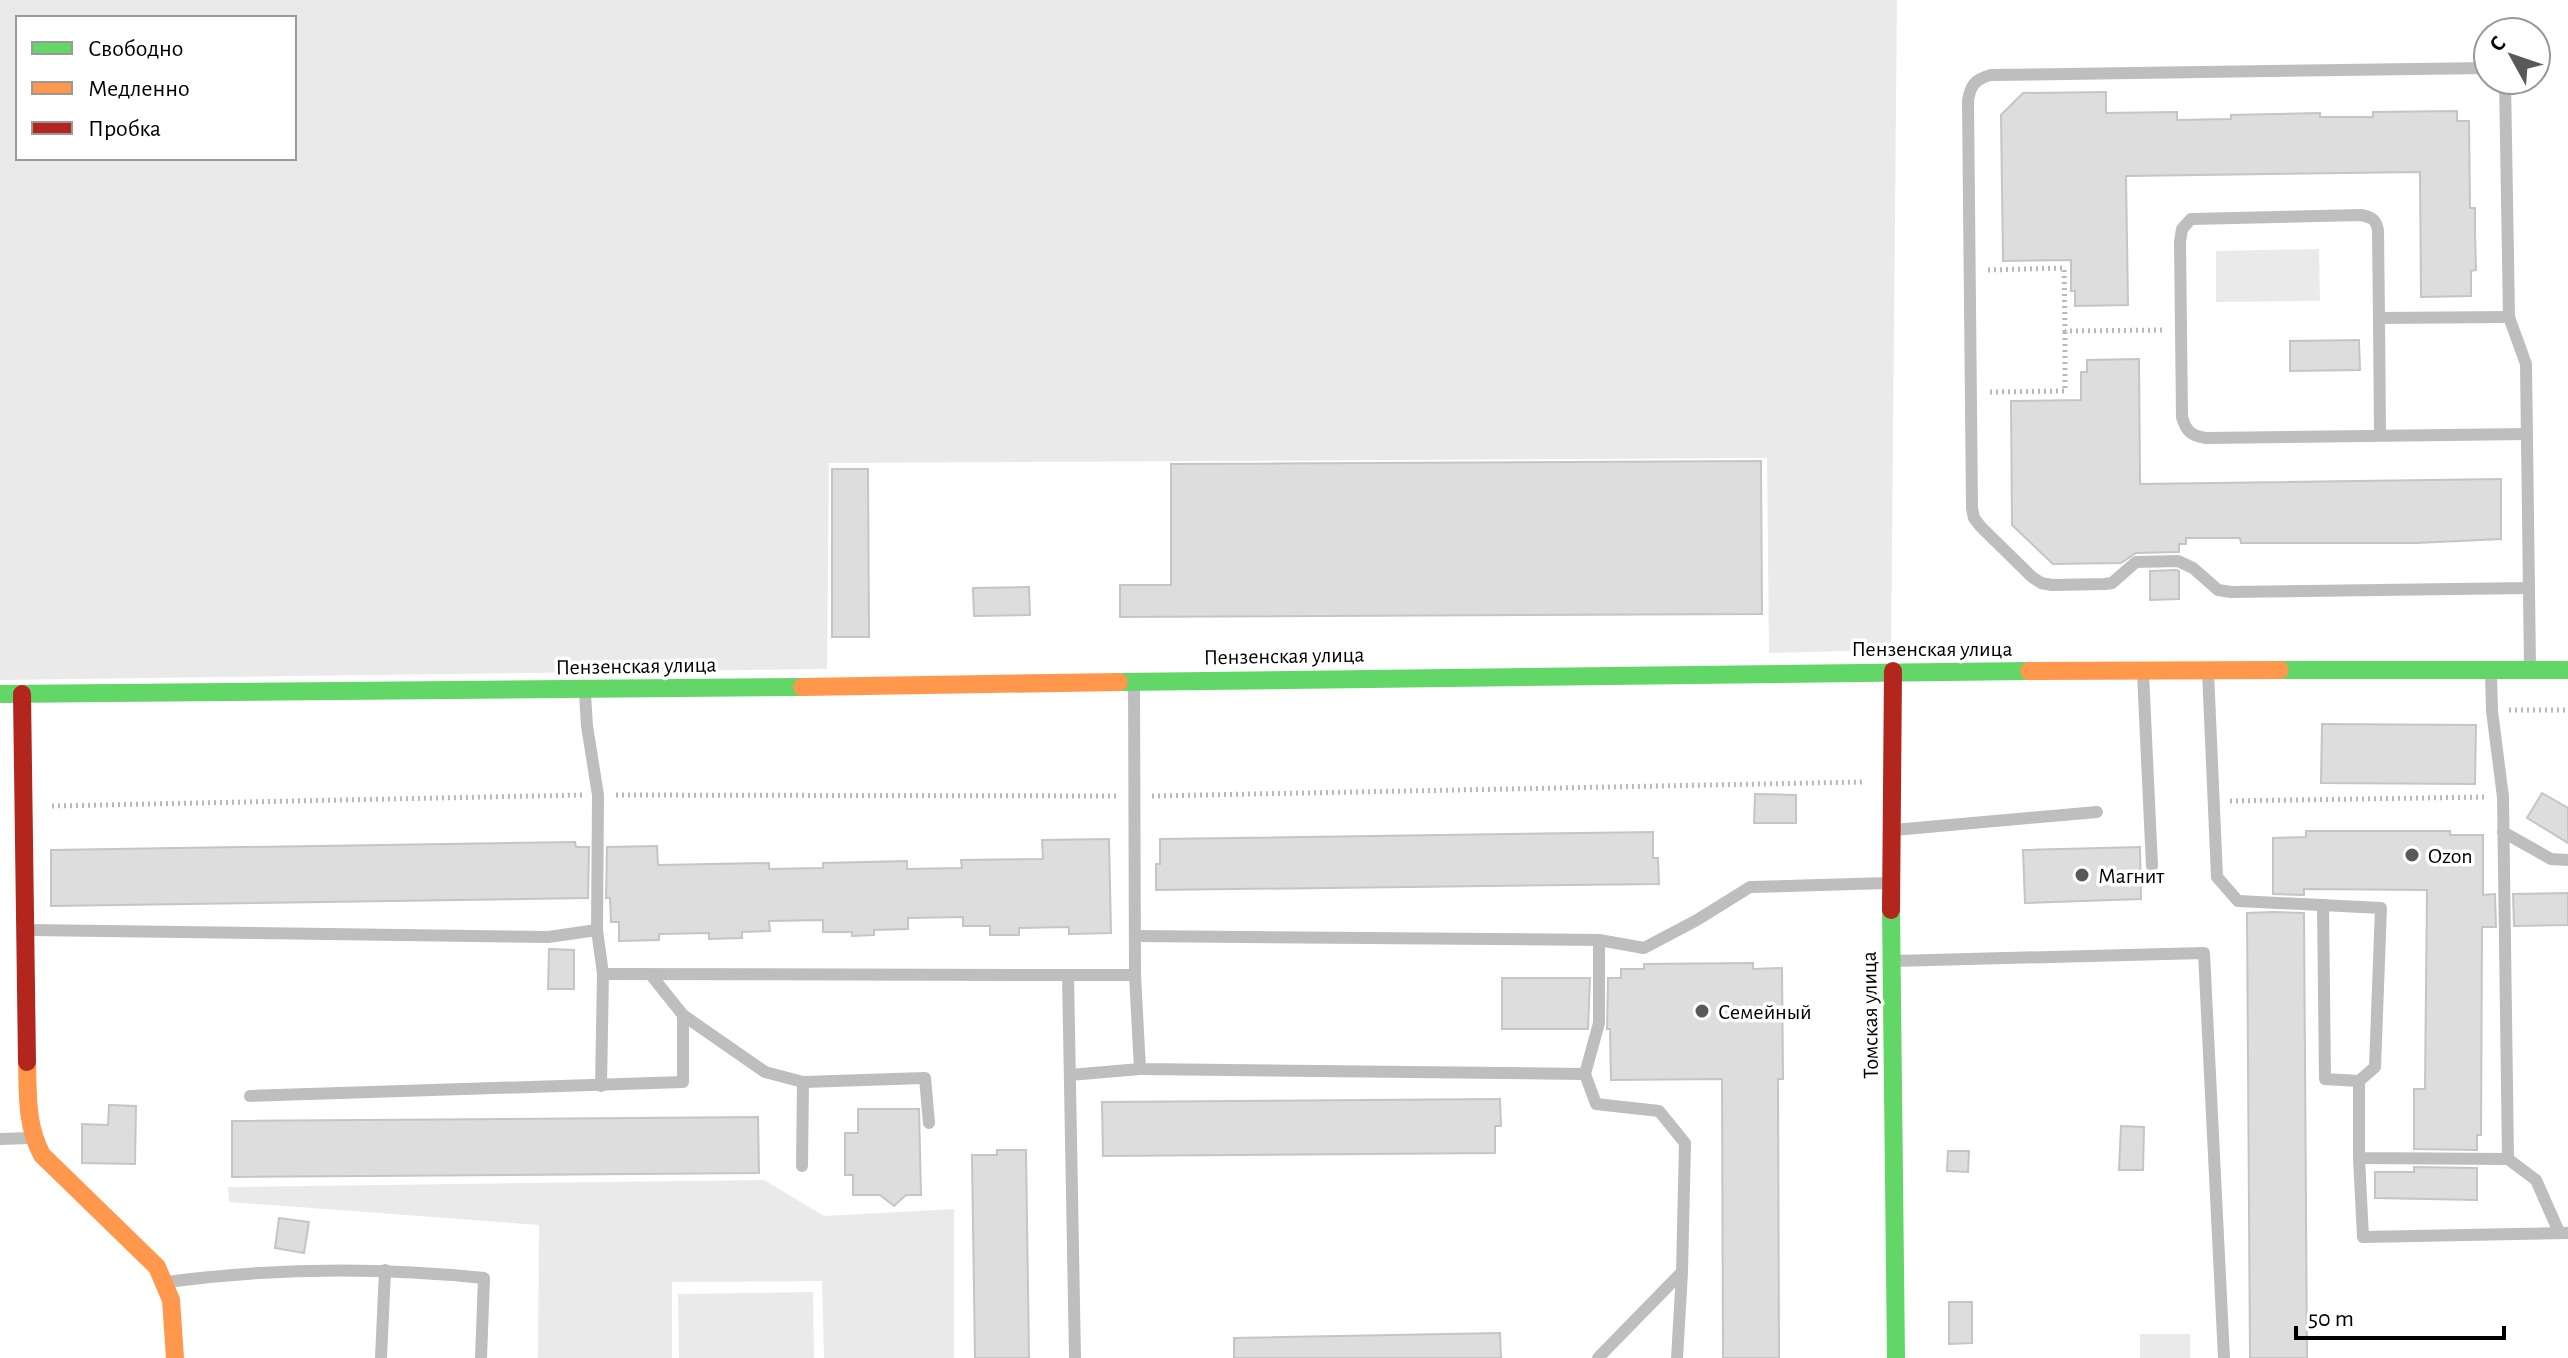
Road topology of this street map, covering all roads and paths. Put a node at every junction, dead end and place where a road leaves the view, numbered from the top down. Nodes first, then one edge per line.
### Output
1 (2472, 68) edge
2 (2505, 96) edge
3 (1970, 270) junction
4 (2509, 317) junction
5 (2379, 318) junction
6 (2181, 329) junction
7 (2065, 331) junction
8 (1971, 392) junction
9 (2527, 434) junction
10 (2380, 435) junction
11 (2529, 588) junction
12 (2491, 670) junction
13 (2530, 670) junction
14 (2568, 670) edge
15 (1893, 671) junction
16 (2143, 671) junction
17 (2208, 672) junction
18 (1134, 681) junction
19 (585, 690) junction
20 (0, 694) edge
21 (22, 694) junction
22 (2568, 710) edge
23 (2492, 711) junction
24 (1891, 781) junction
25 (598, 795) junction
26 (1136, 796) junction
27 (2503, 797) junction
28 (2213, 801) junction
29 (24, 806) junction
30 (2097, 812) dead end
31 (1891, 830) junction
32 (2503, 832) junction
33 (2568, 860) edge
34 (2152, 866) dead end
35 (1891, 883) junction
36 (2323, 905) junction
37 (26, 930) junction
38 (597, 930) junction
39 (1136, 936) junction
40 (1599, 940) junction
41 (1893, 961) junction
42 (603, 974) junction
43 (651, 975) junction
44 (1068, 975) junction
45 (1135, 975) junction
46 (683, 1015) junction
47 (1140, 1069) junction
48 (1585, 1074) junction
49 (1070, 1075) junction
50 (2359, 1081) junction
51 (803, 1082) junction
52 (601, 1086) junction
53 (250, 1096) dead end
54 (929, 1123) dead end
55 (33, 1138) junction
56 (0, 1139) edge
57 (2359, 1158) junction
58 (2508, 1159) junction
59 (802, 1166) dead end
60 (2564, 1233) edge
61 (385, 1270) junction
62 (1682, 1272) junction
63 (167, 1282) junction
64 (175, 1358) edge
65 (381, 1358) edge
66 (481, 1358) edge
67 (1075, 1358) edge
68 (1598, 1358) edge
69 (1677, 1358) edge
70 (1896, 1358) edge
71 (2224, 1358) edge

1 - 3 lane
2 - 4 lane
3 - 7 path
3 - 8 lane
4 - 5 lane
4 - 9 lane
5 - 6 lane
5 - 10 lane
6 - 7 path
6 - 10 lane
7 - 8 path
8 - 11 lane
9 - 10 lane
9 - 11 lane
11 - 13 lane
12 - 13 street, Пензенская улица
12 - 17 street, Пензенская улица
12 - 23 lane
13 - 14 street, Пензенская улица
15 - 16 street, Пензенская улица
15 - 18 street, Пензенская улица
15 - 24 street, Томская улица
16 - 17 street, Пензенская улица
16 - 34 lane
17 - 28 lane
18 - 19 street, Пензенская улица
18 - 26 lane
19 - 21 street, Пензенская улица
19 - 25 lane
20 - 21 street, Пензенская улица
21 - 29 street
22 - 23 path
23 - 27 lane
24 - 26 path
24 - 31 street, Томская улица
25 - 26 path
25 - 29 path
25 - 38 lane
26 - 39 lane
27 - 28 path
27 - 32 lane
28 - 36 lane
29 - 37 street
30 - 31 lane
31 - 35 street, Томская улица
32 - 33 lane
32 - 58 lane
35 - 40 lane
35 - 41 street, Томская улица
36 - 50 lane
36 - 50 lane
37 - 38 lane
37 - 55 street
38 - 42 lane
39 - 40 lane
39 - 45 lane
40 - 48 lane
41 - 70 street, Томская улица
41 - 71 lane
42 - 43 lane
42 - 52 lane
43 - 44 lane
43 - 46 lane
44 - 45 lane
44 - 49 lane
45 - 47 lane
46 - 51 lane
46 - 52 lane
47 - 48 lane
47 - 49 lane
48 - 62 lane
49 - 67 lane
50 - 57 lane
51 - 54 lane
51 - 59 lane
52 - 53 lane
55 - 56 lane
55 - 63 street
57 - 58 lane
57 - 60 lane
58 - 60 lane
61 - 63 lane
61 - 65 lane
61 - 66 lane
62 - 68 lane
62 - 69 lane
63 - 64 street

